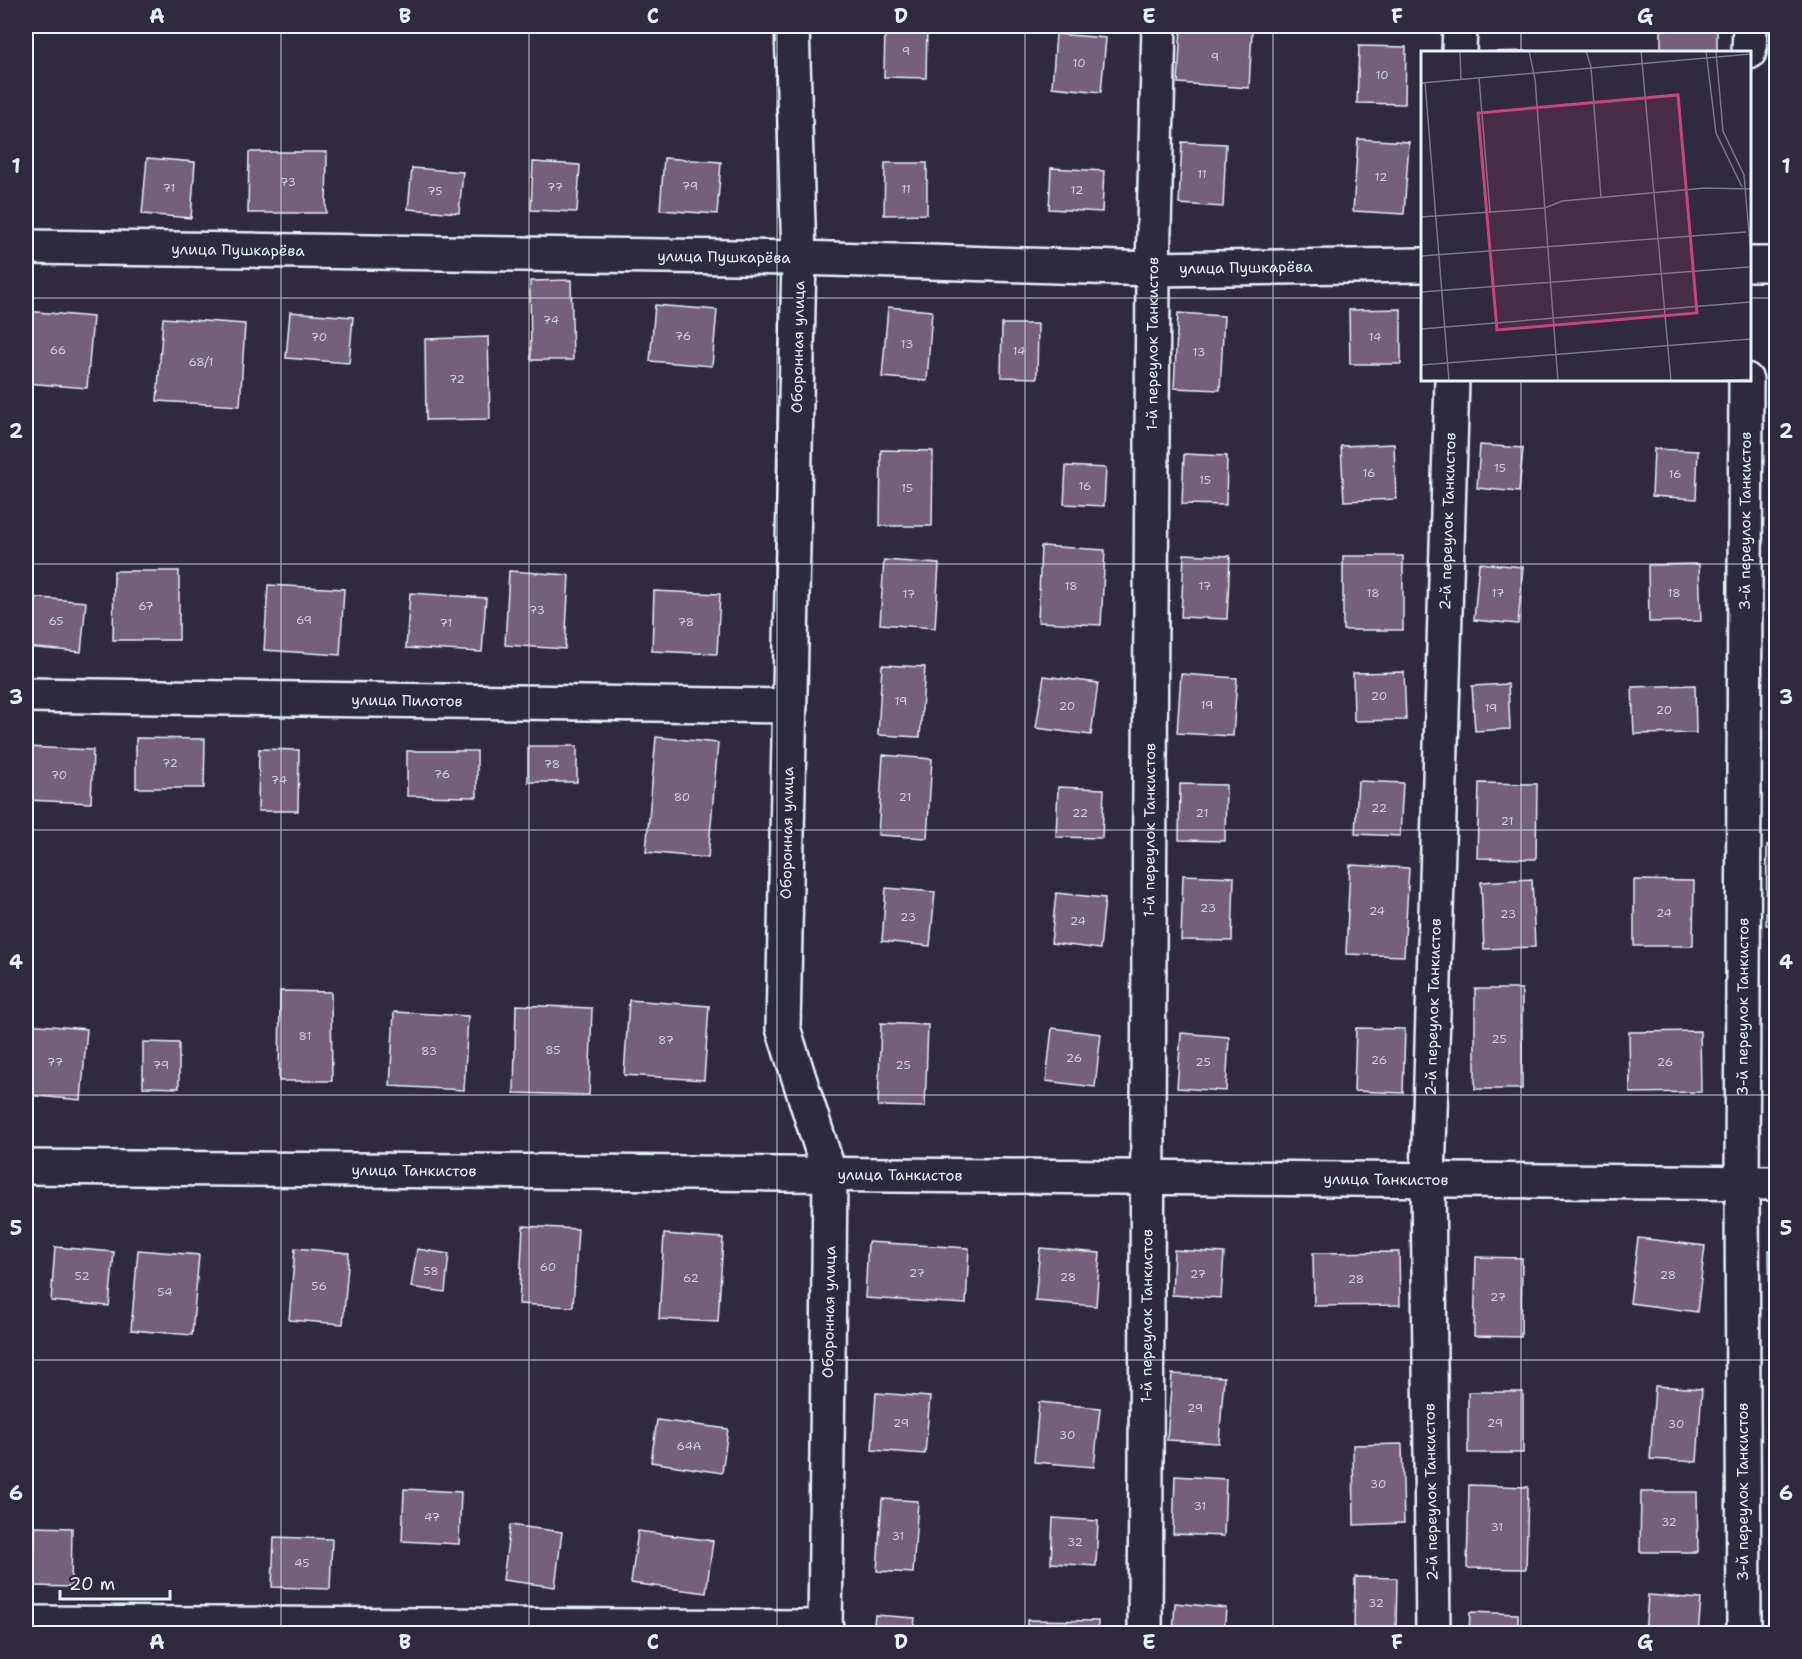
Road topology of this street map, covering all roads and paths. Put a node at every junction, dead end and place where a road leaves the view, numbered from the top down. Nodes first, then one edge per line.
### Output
1 (792, 26) edge
2 (1159, 26) edge
3 (1460, 26) edge
4 (1750, 26) edge
5 (1459, 51) edge
6 (1749, 51) edge
7 (26, 247) edge
8 (800, 258) junction
9 (1751, 264) edge
10 (1776, 264) edge
11 (1421, 265) edge
12 (1153, 269) junction
13 (1452, 381) edge
14 (1746, 381) edge
15 (26, 695) edge
16 (790, 706) junction
17 (26, 1167) edge
18 (830, 1175) junction
19 (1149, 1177) junction
20 (1428, 1179) junction
21 (1742, 1183) junction
22 (1776, 1183) edge
23 (26, 1623) edge
24 (826, 1630) edge
25 (1146, 1634) edge
26 (1433, 1634) edge
27 (1744, 1634) edge

1 - 8 street, Оборонная улица
2 - 12 street, 1-й переулок Танкистов
3 - 5 street
4 - 6 street
7 - 8 street, улица Пушкарёва
8 - 12 street, улица Пушкарёва
8 - 16 street, Оборонная улица
9 - 10 street
11 - 12 street, улица Пушкарёва
12 - 19 street, 1-й переулок Танкистов
13 - 20 street, 2-й переулок Танкистов
14 - 21 street, 3-й переулок Танкистов
15 - 16 street, улица Пилотов
16 - 18 street, Оборонная улица
17 - 18 street, улица Танкистов
18 - 19 street, улица Танкистов
18 - 24 street, Оборонная улица
19 - 20 street, улица Танкистов
19 - 25 street, 1-й переулок Танкистов
20 - 21 street, улица Танкистов
20 - 26 street, 2-й переулок Танкистов
21 - 22 street, улица Танкистов
21 - 27 street, 3-й переулок Танкистов
23 - 24 street

